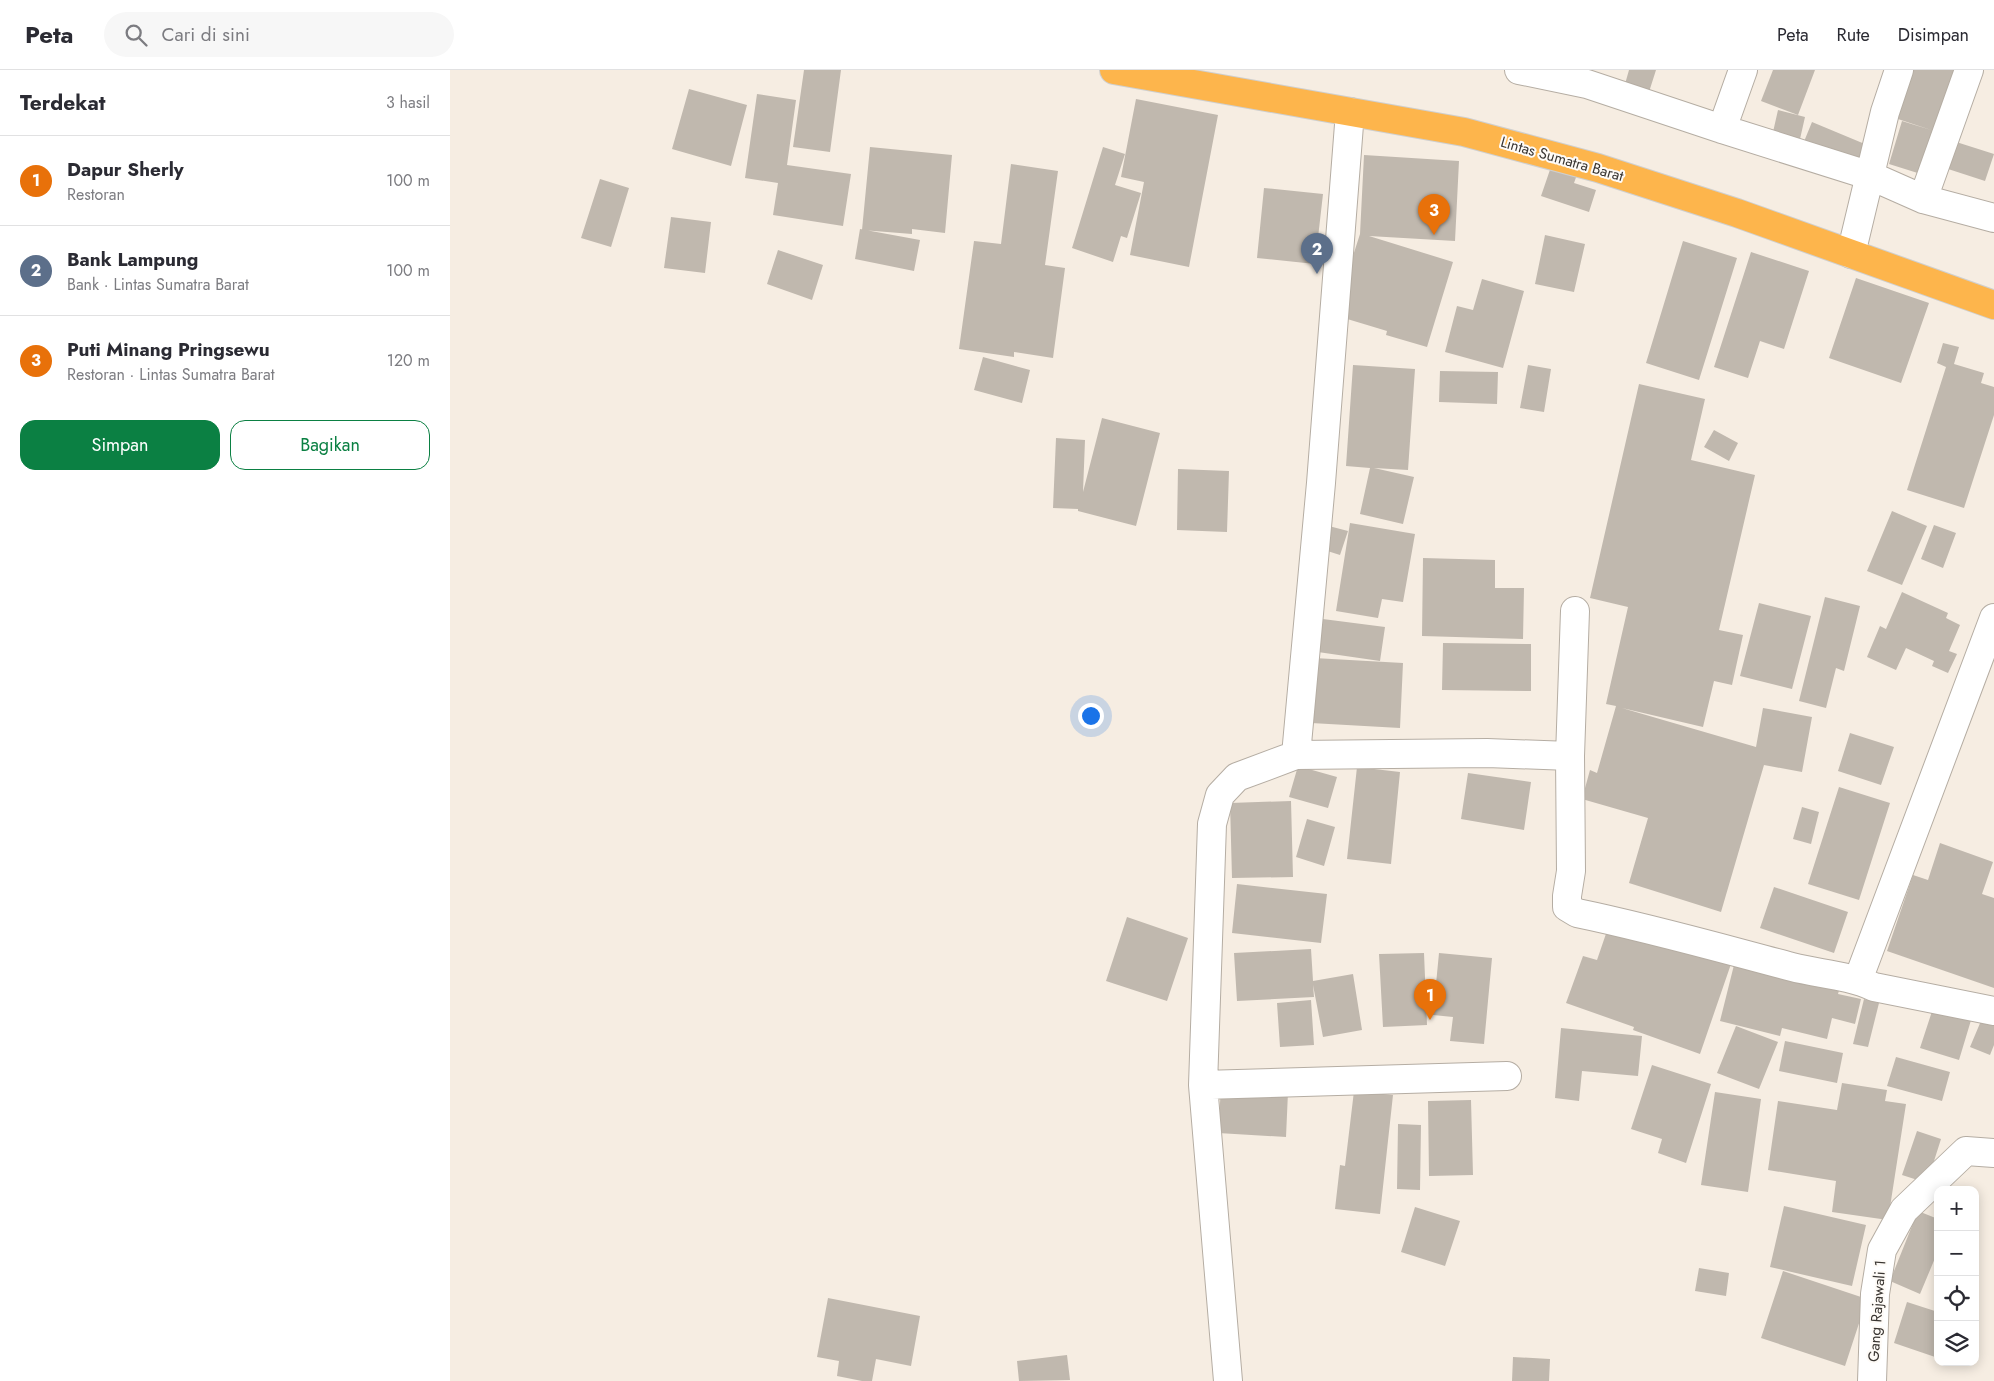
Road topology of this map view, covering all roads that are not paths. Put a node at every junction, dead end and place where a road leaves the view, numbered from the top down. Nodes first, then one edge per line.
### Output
1 (1114, 70) edge
2 (1519, 70) edge
3 (1743, 70) edge
4 (1899, 70) edge
5 (1969, 70) edge
6 (1142, 72) edge
7 (1350, 112) junction
8 (1722, 129) junction
9 (1869, 181) junction
10 (1923, 199) junction
11 (1994, 218) edge
12 (1851, 254) junction
13 (1994, 305) edge
14 (1575, 611) dead end
15 (1994, 618) edge
16 (1296, 755) junction
17 (1570, 756) junction
18 (1858, 980) junction
19 (1994, 1011) edge
20 (1507, 1076) dead end
21 (1203, 1085) junction
22 (1994, 1153) edge
23 (1228, 1381) edge
24 (1872, 1381) edge

1 - 6 highway, Lintas Sumatra Barat
2 - 8 street
3 - 8 street
4 - 9 street
5 - 10 street
6 - 7 highway, Lintas Sumatra Barat
7 - 12 highway, Lintas Sumatra Barat
7 - 16 street
8 - 9 street
9 - 10 street
9 - 12 street
10 - 11 street
12 - 13 highway, Lintas Sumatra Barat
14 - 17 street
15 - 18 street
16 - 17 street
16 - 21 street
17 - 18 street
18 - 19 street
20 - 21 street
21 - 23 street
22 - 24 street, Gang Rajawali 1

